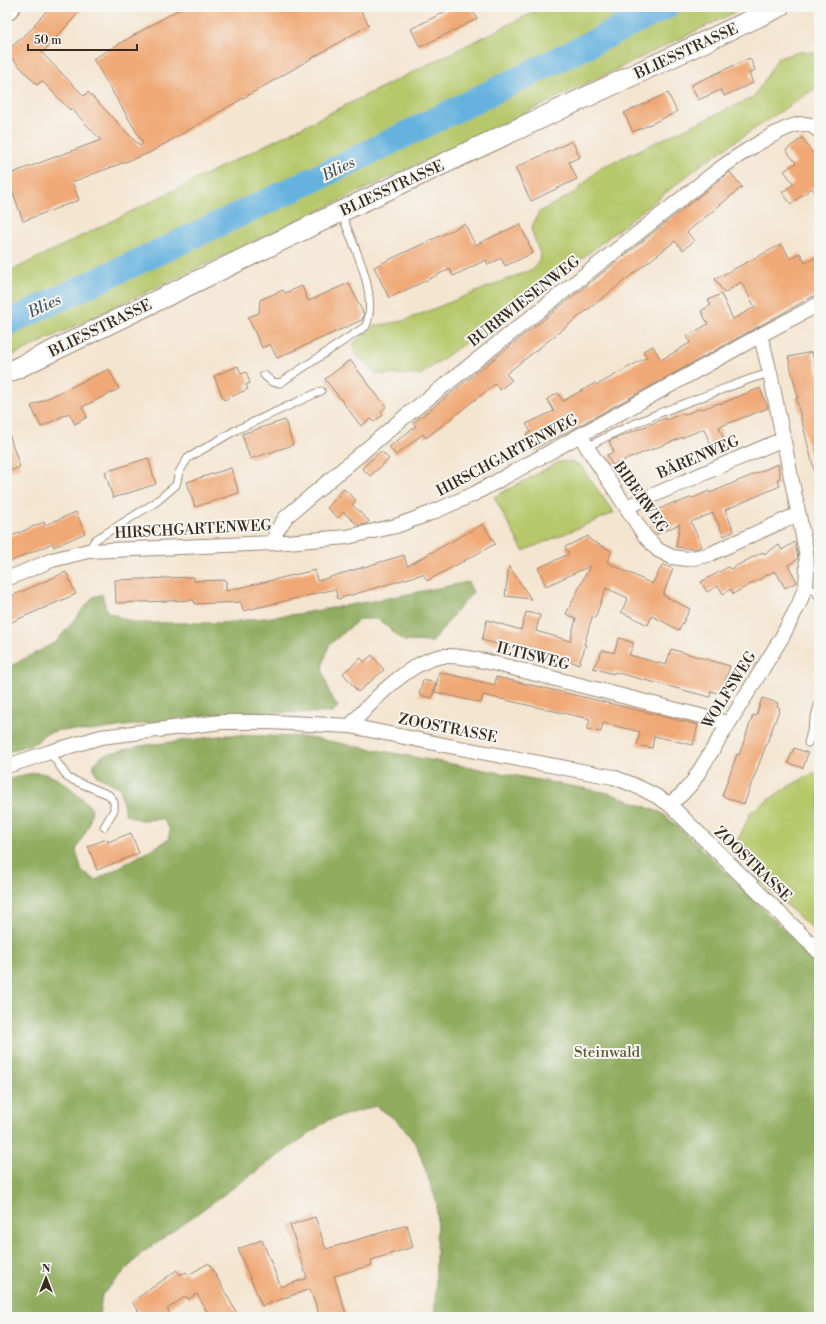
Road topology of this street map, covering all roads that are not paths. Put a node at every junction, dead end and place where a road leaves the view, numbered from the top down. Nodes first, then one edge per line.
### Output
1 (10, 7) edge
2 (779, 7) edge
3 (7, 10) edge
4 (819, 131) edge
5 (340, 212) junction
6 (819, 304) edge
7 (759, 336) junction
8 (7, 373) edge
9 (770, 374) junction
10 (264, 375) dead end
11 (321, 391) dead end
12 (783, 439) junction
13 (584, 441) junction
14 (626, 506) junction
15 (798, 514) junction
16 (274, 543) junction
17 (88, 551) junction
18 (7, 579) edge
19 (806, 585) junction
20 (819, 597) edge
21 (819, 702) edge
22 (728, 723) junction
23 (350, 726) junction
24 (808, 743) dead end
25 (50, 752) junction
26 (7, 766) edge
27 (669, 804) junction
28 (104, 827) dead end
29 (819, 952) edge

1 - 3 main road
2 - 5 main road, BLIESSTRASSE
4 - 16 street, BURRWIESENWEG
5 - 8 main road, BLIESSTRASSE
5 - 10 lane
6 - 7 street, HIRSCHGARTENWEG
7 - 9 street, WOLFSWEG
7 - 13 street, HIRSCHGARTENWEG
9 - 12 street, WOLFSWEG
9 - 13 lane, HIRSCHGARTENWEG
11 - 17 lane
12 - 14 street, BÄRENWEG
12 - 15 street, WOLFSWEG
13 - 14 street, BIBERWEG
13 - 16 street, HIRSCHGARTENWEG
14 - 15 street, BIBERWEG
15 - 19 street, WOLFSWEG
16 - 17 street, HIRSCHGARTENWEG
17 - 18 street, HIRSCHGARTENWEG
19 - 20 lane
19 - 22 street, WOLFSWEG
21 - 24 lane
22 - 23 street, ILTISWEG
22 - 27 street, WOLFSWEG
23 - 25 street, ZOOSTRASSE
23 - 27 street, ZOOSTRASSE
25 - 26 street, ZOOSTRASSE
25 - 28 lane
27 - 29 street, ZOOSTRASSE

